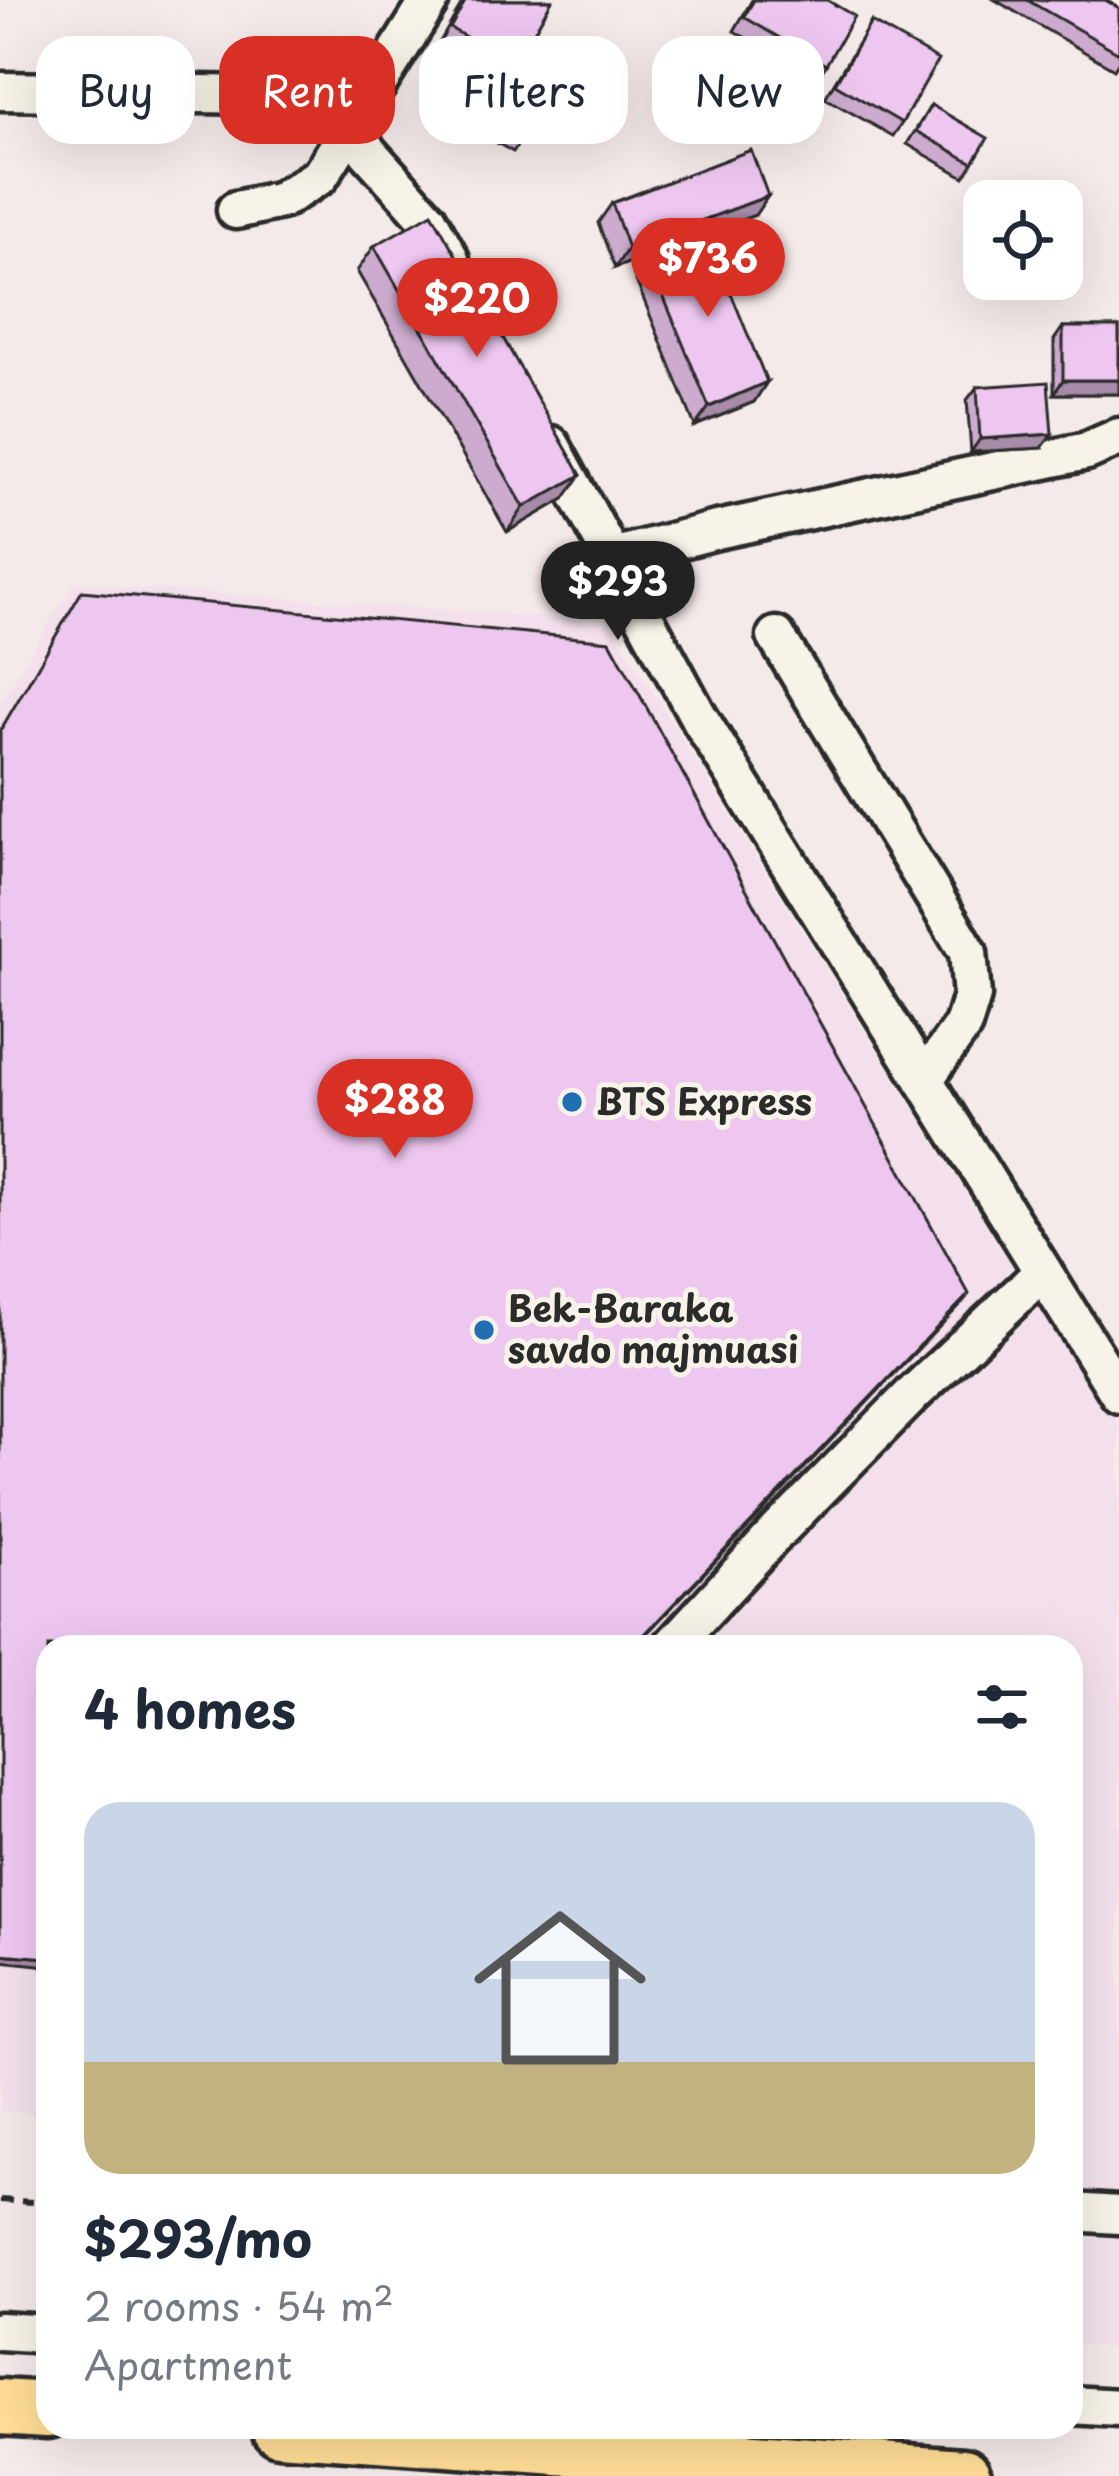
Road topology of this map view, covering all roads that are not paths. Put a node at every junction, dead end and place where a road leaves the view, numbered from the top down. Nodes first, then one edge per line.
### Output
1 (430, 0) edge
2 (395, 57) edge
3 (0, 91) edge
4 (219, 93) edge
5 (340, 144) edge
6 (363, 144) edge
7 (236, 210) dead end
8 (461, 279) edge
9 (537, 418) edge
10 (1119, 436) edge
11 (613, 557) junction
12 (776, 636) dead end
13 (924, 1080) junction
14 (1043, 1272) junction
15 (1119, 1394) edge
16 (682, 1635) edge
17 (1083, 2213) edge
18 (1119, 2215) edge
19 (0, 2331) edge
20 (36, 2333) edge
21 (1083, 2406) edge
22 (0, 2407) edge
23 (1119, 2408) edge
24 (36, 2409) edge
25 (447, 2439) edge
26 (963, 2476) edge

1 - 2 street
3 - 4 street
5 - 7 street
6 - 8 street
9 - 11 street
10 - 11 street
11 - 13 street
12 - 13 street
13 - 14 street
14 - 15 street
14 - 16 street
17 - 18 street
19 - 20 street
21 - 23 street
22 - 24 highway
25 - 26 highway

